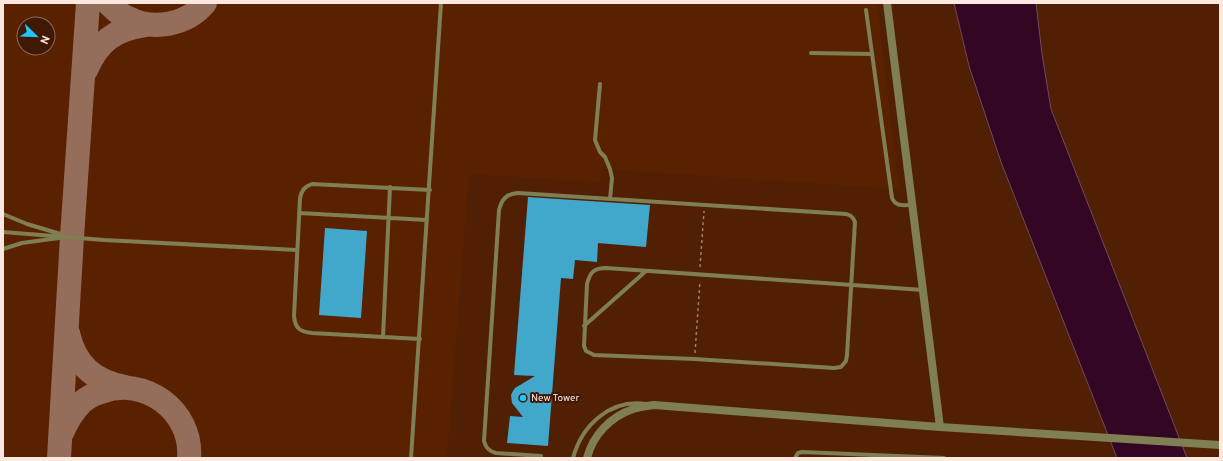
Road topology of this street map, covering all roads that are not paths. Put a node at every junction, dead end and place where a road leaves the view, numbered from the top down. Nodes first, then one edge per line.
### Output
1 (441, 3) edge
2 (887, 3) edge
3 (866, 10) dead end
4 (811, 53) dead end
5 (872, 54) junction
6 (600, 84) dead end
7 (390, 187) junction
8 (430, 190) junction
9 (610, 199) junction
10 (913, 206) junction
11 (3, 214) edge
12 (299, 214) junction
13 (388, 218) junction
14 (427, 220) junction
15 (3, 232) edge
16 (72, 237) junction
17 (3, 249) edge
18 (297, 250) junction
19 (646, 271) junction
20 (851, 285) junction
21 (923, 290) junction
22 (584, 326) junction
23 (383, 337) junction
24 (420, 339) junction
25 (654, 405) junction
26 (940, 427) junction
27 (1220, 445) edge
28 (541, 456) dead end
29 (411, 458) edge
30 (573, 458) edge
31 (587, 458) edge
32 (795, 458) edge
33 (944, 458) edge

1 - 8 lane
2 - 10 street
3 - 5 lane
4 - 5 lane
5 - 10 lane
6 - 9 lane
7 - 8 lane
7 - 12 lane
7 - 13 lane
8 - 14 lane
9 - 20 lane
9 - 28 lane
10 - 21 street
11 - 16 lane
12 - 13 lane
12 - 18 lane
13 - 14 lane
13 - 23 lane
14 - 24 lane
15 - 16 lane
16 - 17 lane
16 - 18 lane
18 - 23 lane
19 - 20 lane
19 - 22 lane
19 - 22 lane
20 - 21 lane
20 - 22 lane
21 - 26 street
23 - 24 lane
24 - 29 lane
25 - 26 street
25 - 30 lane
25 - 31 street
26 - 27 street
32 - 33 lane

